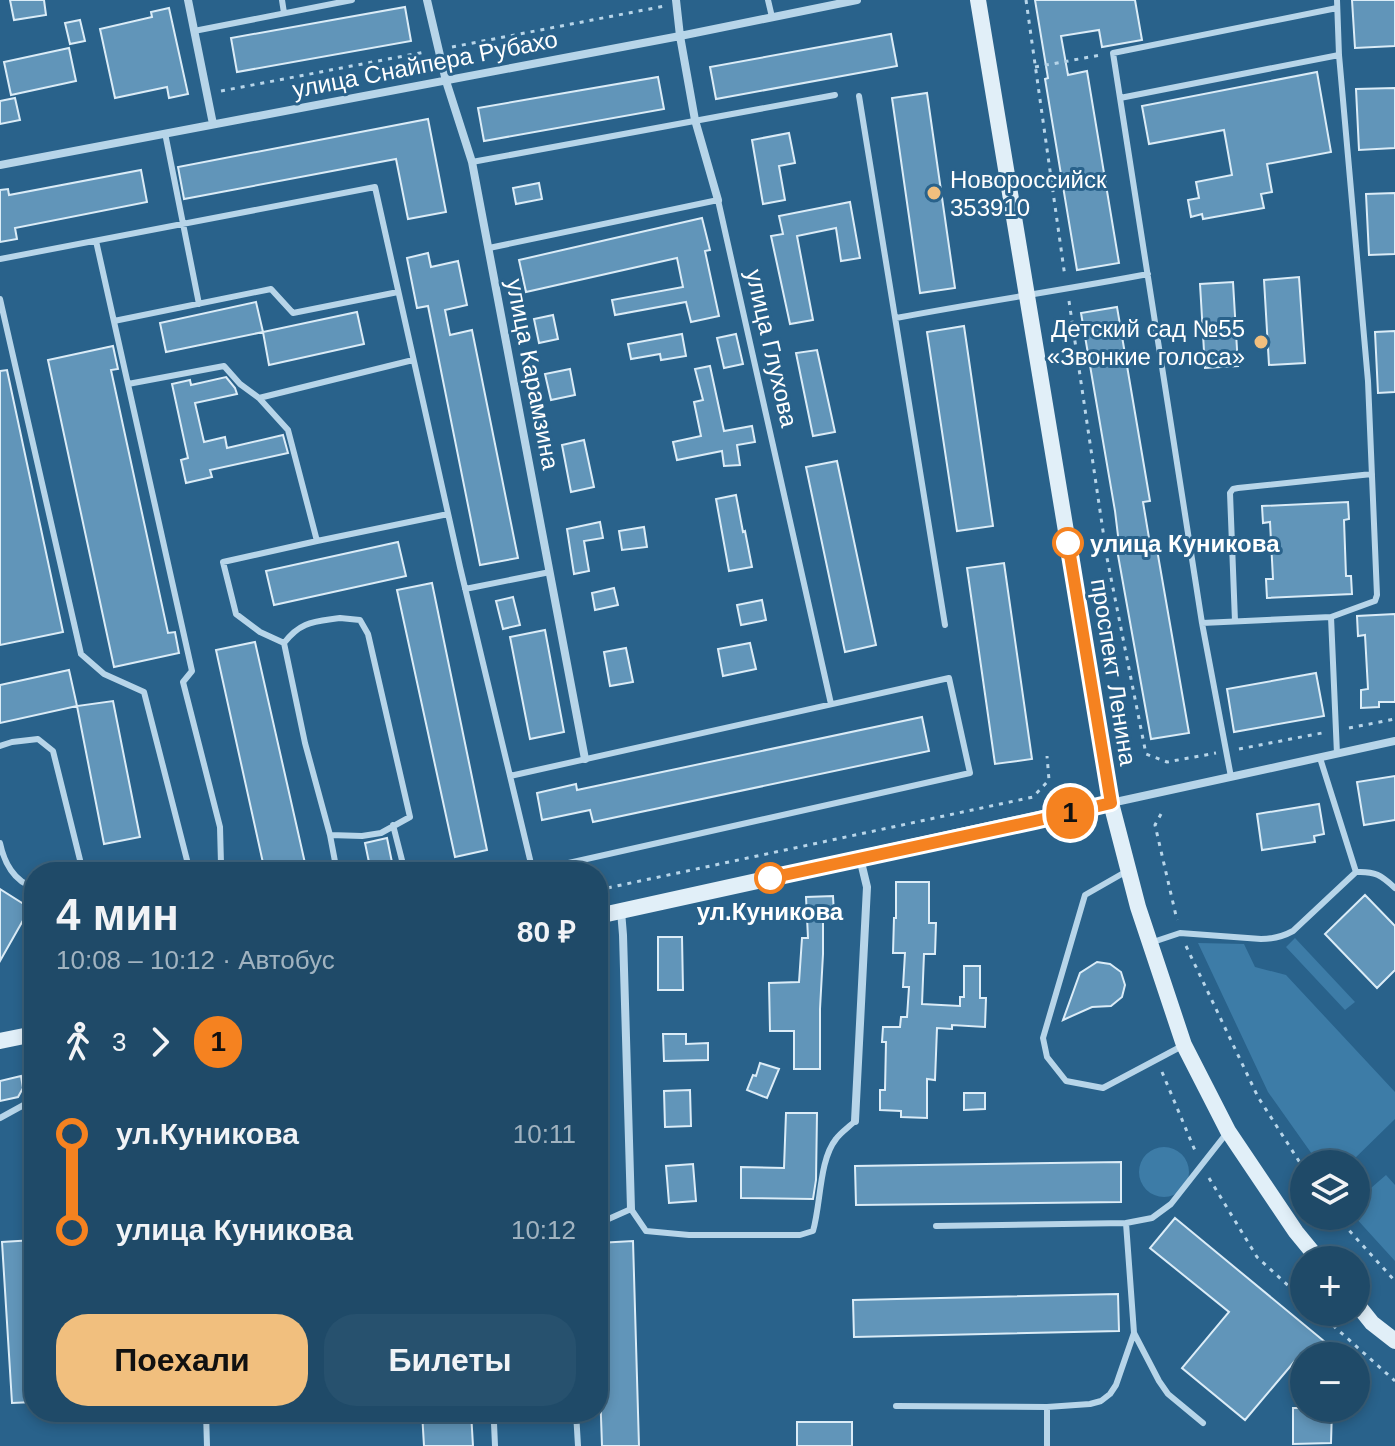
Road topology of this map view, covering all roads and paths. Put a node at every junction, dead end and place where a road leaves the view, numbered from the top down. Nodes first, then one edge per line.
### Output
1 (188, 0) edge
2 (282, 0) edge
3 (352, 0) edge
4 (427, 0) edge
5 (676, 0) edge
6 (768, 0) edge
7 (857, 0) edge
8 (978, 0) edge
9 (1026, 0) edge
10 (343, 1) edge
11 (1337, 4) edge
12 (284, 13) junction
13 (772, 17) junction
14 (194, 31) junction
15 (680, 36) junction
16 (1113, 53) junction
17 (1339, 55) junction
18 (1035, 67) junction
19 (446, 81) junction
20 (835, 95) dead end
21 (859, 96) dead end
22 (1120, 98) junction
23 (695, 120) junction
24 (213, 124) junction
25 (165, 133) junction
26 (472, 162) junction
27 (0, 165) edge
28 (718, 200) junction
29 (182, 224) junction
30 (96, 241) junction
31 (489, 248) junction
32 (0, 259) edge
33 (1148, 274) junction
34 (1067, 290) junction
35 (398, 292) junction
36 (1027, 294) junction
37 (0, 299) edge
38 (199, 304) junction
39 (896, 318) junction
40 (114, 321) junction
41 (413, 360) junction
42 (128, 384) junction
43 (259, 398) junction
44 (1372, 474) junction
45 (448, 514) junction
46 (317, 541) junction
47 (550, 572) junction
48 (465, 589) junction
49 (1331, 617) junction
50 (1235, 621) junction
51 (1202, 623) junction
52 (945, 625) dead end
53 (284, 643) junction
54 (831, 704) junction
55 (1395, 719) edge
56 (1336, 730) junction
57 (1395, 741) edge
58 (0, 746) edge
59 (1226, 751) junction
60 (1337, 754) junction
61 (1047, 756) dead end
62 (1320, 758) junction
63 (585, 759) junction
64 (510, 776) junction
65 (1231, 777) junction
66 (1111, 803) junction
67 (1161, 814) dead end
68 (393, 825) junction
69 (330, 835) junction
70 (0, 843) edge
71 (860, 858) junction
72 (81, 862) edge
73 (187, 862) edge
74 (221, 862) edge
75 (335, 862) edge
76 (402, 862) edge
77 (531, 862) edge
78 (577, 862) edge
79 (1128, 871) junction
80 (1356, 872) junction
81 (24, 883) edge
82 (608, 888) edge
83 (1395, 888) edge
84 (621, 911) junction
85 (608, 914) edge
86 (1180, 933) junction
87 (1150, 943) junction
88 (24, 1036) edge
89 (0, 1041) edge
90 (1184, 1045) junction
91 (1157, 1061) junction
92 (24, 1105) edge
93 (0, 1118) edge
94 (855, 1121) joint
95 (1228, 1131) junction
96 (1292, 1150) edge
97 (1201, 1165) junction
98 (631, 1209) junction
99 (608, 1219) edge
100 (1126, 1223) junction
101 (936, 1226) dead end
102 (1349, 1230) edge
103 (1308, 1246) edge
104 (1395, 1281) edge
105 (1290, 1287) edge
106 (1370, 1320) edge
107 (1334, 1326) edge
108 (1134, 1333) junction
109 (1395, 1341) edge
110 (1395, 1381) edge
111 (896, 1406) dead end
112 (1047, 1407) junction
113 (206, 1422) edge
114 (494, 1422) edge
115 (577, 1422) edge
116 (1203, 1423) dead end
117 (207, 1446) edge
118 (495, 1446) edge
119 (578, 1446) edge
120 (1047, 1446) edge

1 - 14 street
2 - 12 lane
3 - 10 lane
4 - 19 street, улица Карамзина
5 - 15 street, улица Глухова
6 - 13 lane
7 - 13 street, улица Снайпера Рубахо
8 - 36 street, проспект Ленина
9 - 18 path
10 - 12 lane
11 - 16 lane
11 - 17 lane
12 - 14 lane
13 - 15 street, улица Снайпера Рубахо
14 - 24 street
15 - 19 street, улица Снайпера Рубахо
15 - 23 street, улица Глухова
16 - 18 path
16 - 22 lane
17 - 22 lane
17 - 44 lane
18 - 34 path
19 - 24 street, улица Снайпера Рубахо
19 - 26 street, улица Карамзина
20 - 23 lane
21 - 39 lane
22 - 33 lane
23 - 26 lane
23 - 28 street, улица Глухова
24 - 25 street, улица Снайпера Рубахо
25 - 27 street, улица Снайпера Рубахо
25 - 29 lane
26 - 31 street, улица Карамзина
28 - 31 lane
28 - 54 lane, улица Глухова
29 - 30 lane
29 - 35 lane
29 - 38 lane
30 - 32 lane
30 - 40 lane
31 - 47 street, улица Карамзина
33 - 34 lane
33 - 51 lane
34 - 36 lane
34 - 59 path
35 - 38 lane
35 - 41 lane
36 - 39 lane
36 - 66 street, проспект Ленина
37 - 73 lane
38 - 40 lane
39 - 52 lane
40 - 42 lane
41 - 43 lane
41 - 45 lane
42 - 43 lane
42 - 74 lane
43 - 46 lane
44 - 49 lane
44 - 50 lane
45 - 46 lane
45 - 48 lane
46 - 53 lane
47 - 48 lane
47 - 63 street, улица Карамзина
48 - 64 lane
49 - 50 lane
49 - 56 lane
50 - 51 lane
51 - 59 lane
53 - 68 lane
53 - 69 lane
54 - 63 lane
54 - 78 lane
55 - 56 path
56 - 59 path
56 - 60 lane
57 - 60 street
58 - 72 lane
59 - 65 lane
60 - 62 street
61 - 82 path
62 - 65 street
62 - 80 lane
63 - 64 lane
64 - 77 lane
65 - 66 street
66 - 71 street
66 - 79 street, проспект Ленина
67 - 86 path
68 - 69 lane
68 - 76 lane
69 - 75 lane
70 - 81 lane
71 - 84 street
71 - 94 street
79 - 87 street, проспект Ленина
79 - 91 lane
80 - 83 lane
80 - 86 lane
84 - 85 street
84 - 98 street
86 - 87 lane
86 - 96 path
87 - 90 street, проспект Ленина
88 - 89 street
90 - 91 lane
90 - 95 street, проспект Ленина
91 - 97 path
92 - 93 lane
94 - 98 lane
95 - 97 lane
95 - 103 street, проспект Ленина
97 - 100 lane
97 - 105 path
98 - 99 lane
100 - 101 lane
100 - 108 lane
102 - 104 path
106 - 109 street
107 - 110 path
108 - 112 lane
108 - 116 lane
111 - 112 lane
112 - 120 lane
113 - 117 lane
114 - 118 lane
115 - 119 lane

